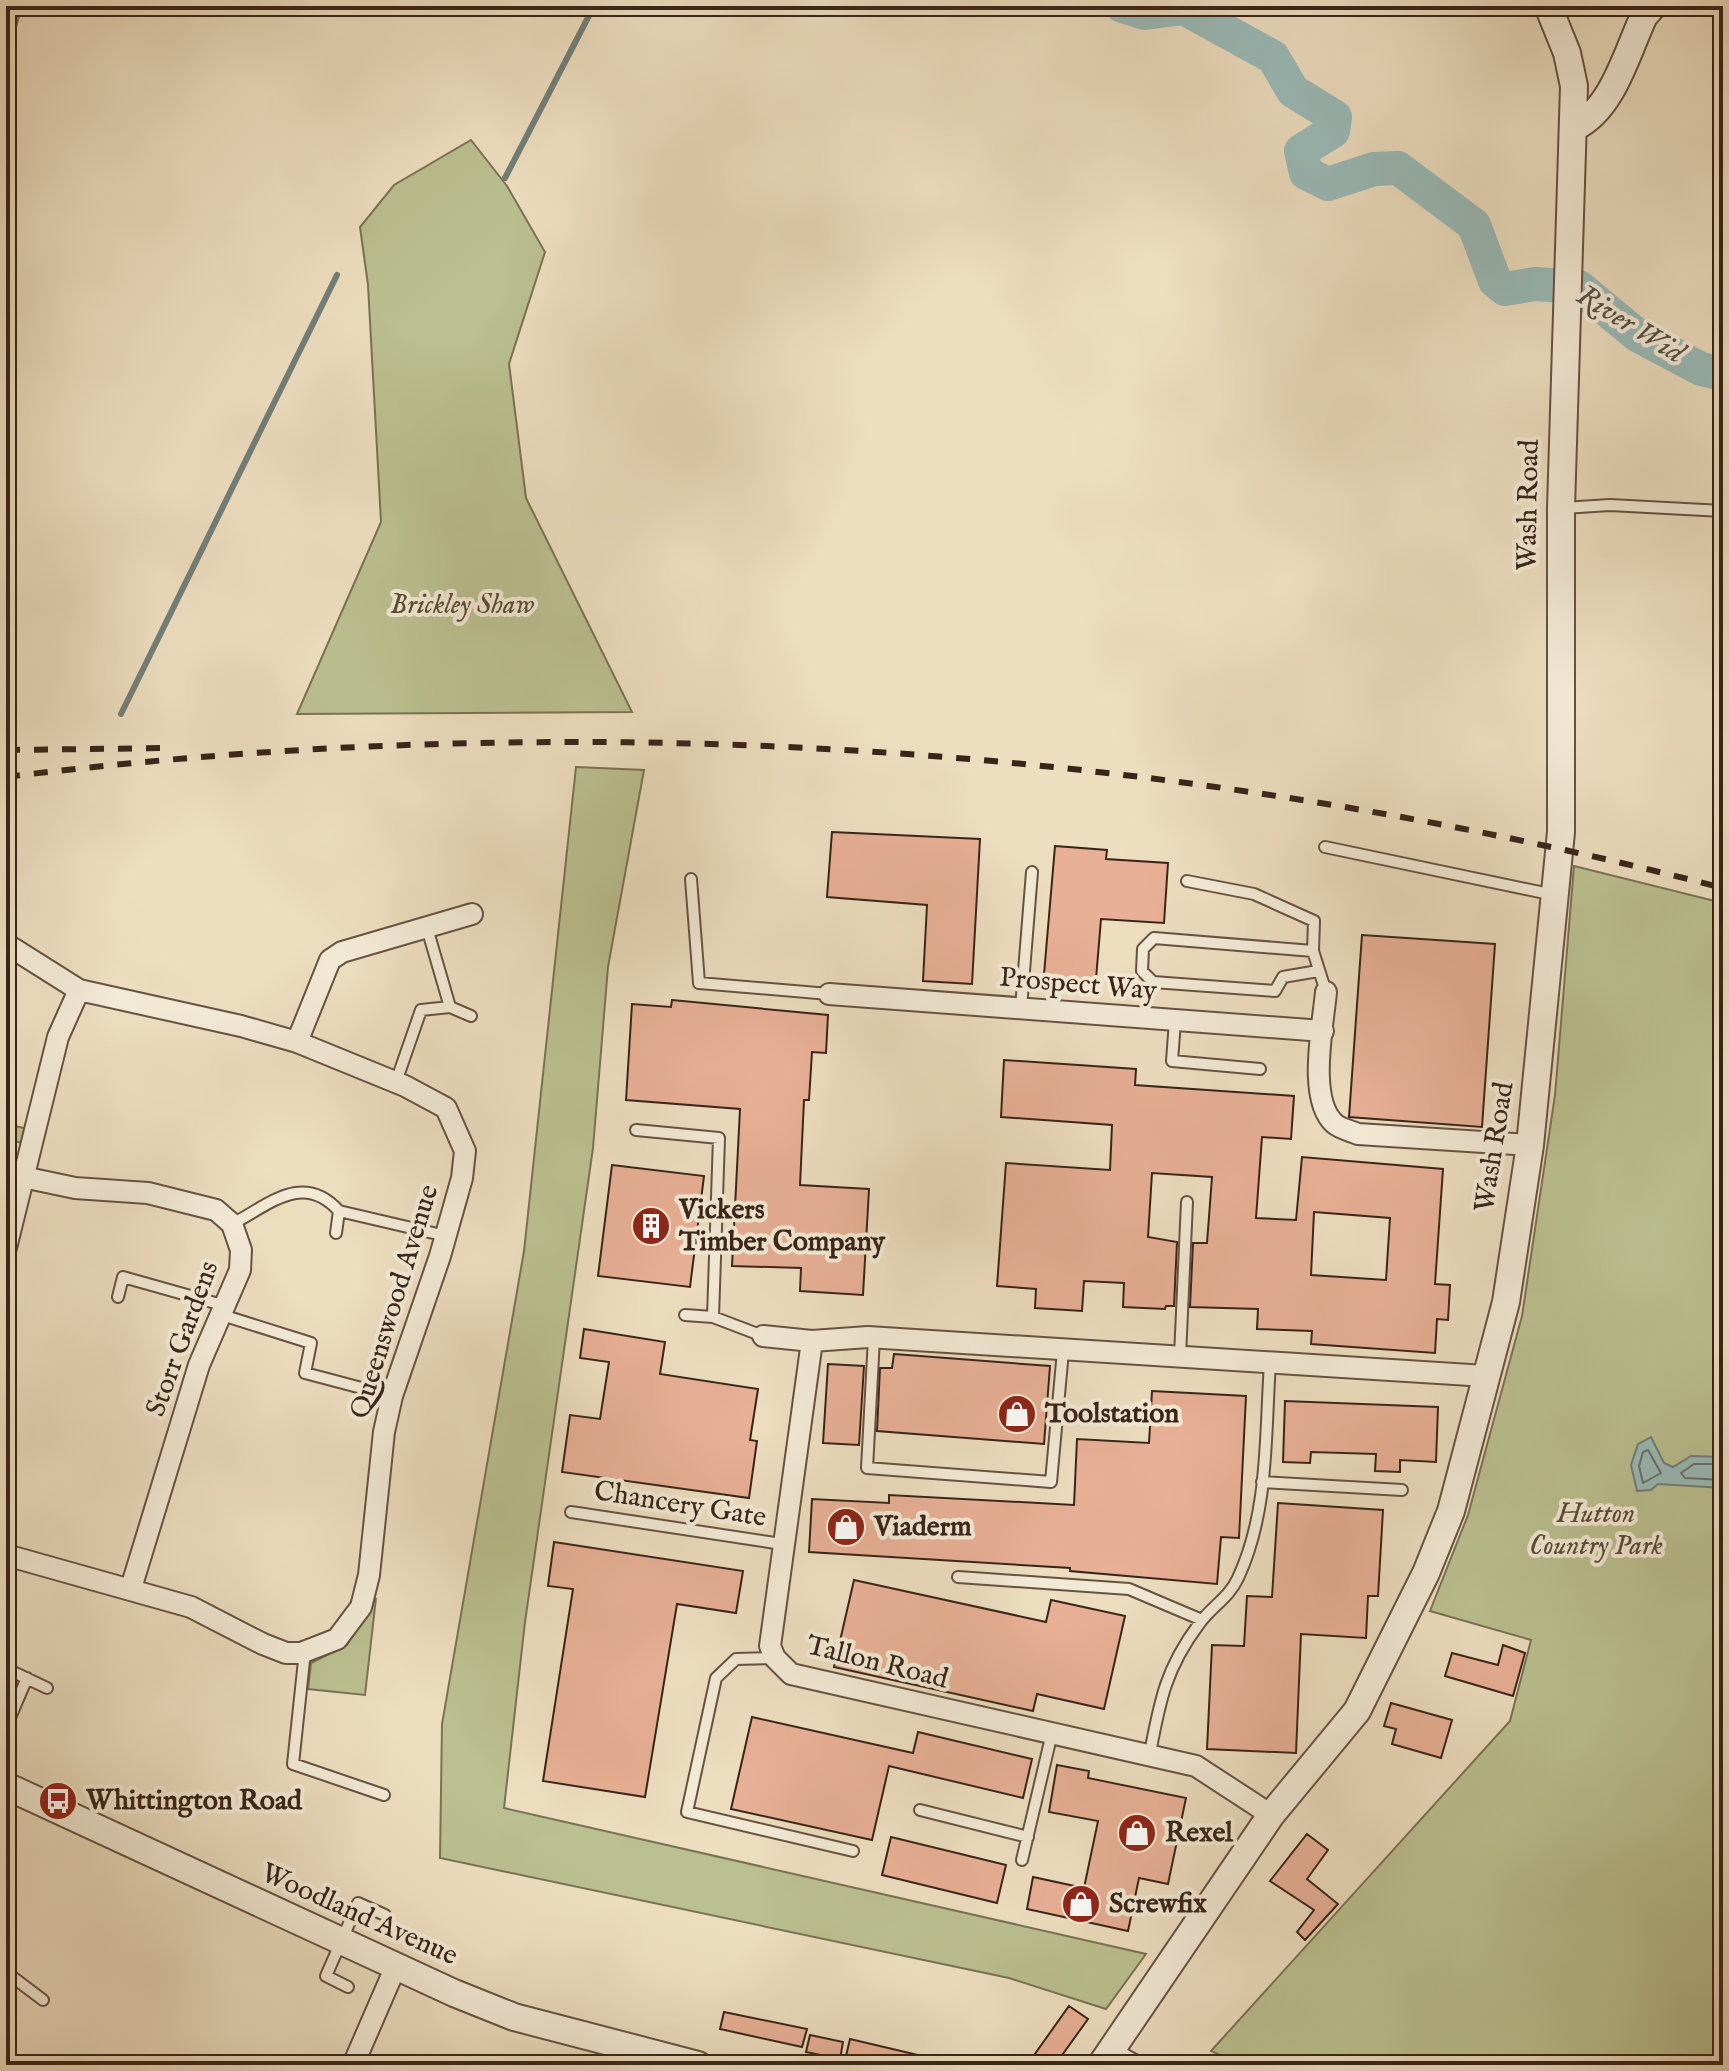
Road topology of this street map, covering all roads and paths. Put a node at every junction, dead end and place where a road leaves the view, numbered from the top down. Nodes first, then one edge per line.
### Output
1 (1548, 6) edge
2 (1653, 6) edge
3 (1575, 127) junction
4 (1561, 508) junction
5 (1723, 511) edge
6 (1325, 847) dead end
7 (1032, 872) dead end
8 (691, 879) dead end
9 (1187, 881) dead end
10 (1556, 896) junction
11 (472, 914) dead end
12 (427, 928) junction
13 (6, 944) edge
14 (1313, 951) junction
15 (1318, 971) junction
16 (79, 990) junction
17 (1326, 992) joint
18 (829, 994) joint
19 (450, 1007) junction
20 (1021, 1008) junction
21 (471, 1016) dead end
22 (1175, 1021) junction
23 (1323, 1031) junction
24 (297, 1042) junction
25 (1260, 1069) dead end
26 (396, 1082) junction
27 (636, 1130) dead end
28 (1530, 1145) junction
29 (23, 1177) junction
30 (1187, 1202) dead end
31 (339, 1211) junction
32 (232, 1224) junction
33 (336, 1233) dead end
34 (446, 1236) junction
35 (6, 1248) edge
36 (118, 1297) dead end
37 (224, 1310) junction
38 (685, 1315) dead end
39 (713, 1317) junction
40 (763, 1336) joint
41 (874, 1338) junction
42 (812, 1341) junction
43 (1063, 1351) junction
44 (1180, 1356) junction
45 (1270, 1363) junction
46 (1486, 1376) junction
47 (392, 1396) junction
48 (1262, 1482) junction
49 (1402, 1490) dead end
50 (571, 1512) dead end
51 (782, 1544) junction
52 (6, 1555) edge
53 (958, 1577) dead end
54 (131, 1588) junction
55 (1202, 1620) junction
56 (305, 1651) junction
57 (775, 1658) junction
58 (7, 1669) edge
59 (27, 1678) junction
60 (47, 1688) dead end
61 (6, 1727) edge
62 (1052, 1733) junction
63 (1150, 1753) junction
64 (6, 1786) edge
65 (384, 1795) dead end
66 (920, 1810) dead end
67 (1271, 1815) junction
68 (1028, 1837) junction
69 (853, 1851) dead end
70 (1022, 1860) dead end
71 (385, 1915) dead end
72 (342, 1939) junction
73 (396, 1966) junction
74 (6, 1972) edge
75 (348, 1987) dead end
76 (43, 2000) dead end
77 (1107, 2056) edge
78 (353, 2065) edge
79 (698, 2065) edge
80 (1144, 2065) edge

1 - 3 street, Wash Road
2 - 3 street
3 - 4 street, Wash Road
4 - 5 lane
4 - 10 street, Wash Road
6 - 10 lane
7 - 20 lane
8 - 18 lane
9 - 14 lane
10 - 28 street, Wash Road
11 - 12 street
12 - 19 lane
12 - 24 street
13 - 16 street, Queenswood Avenue
14 - 15 lane
14 - 15 lane
15 - 17 lane
16 - 24 street, Queenswood Avenue
16 - 29 street
17 - 23 street
18 - 20 street, Prospect Way
19 - 21 lane
19 - 26 lane
20 - 22 street, Prospect Way
22 - 23 street, Prospect Way
22 - 25 lane
23 - 28 street
24 - 26 street, Queenswood Avenue
26 - 34 street, Queenswood Avenue
27 - 39 lane
28 - 46 street, Wash Road
29 - 32 street
29 - 35 street
30 - 44 lane
31 - 32 lane
31 - 33 lane
31 - 34 lane
32 - 37 street, Storr Gardens
34 - 47 street, Queenswood Avenue
36 - 37 lane
37 - 47 lane
37 - 54 street, Storr Gardens
38 - 39 lane
39 - 40 lane
40 - 42 street
41 - 42 street
41 - 43 street
41 - 43 lane
42 - 51 street, Tallon Road
43 - 44 street
44 - 45 street
45 - 46 street
45 - 48 lane
46 - 67 street, Wash Road
47 - 56 street, Queenswood Avenue
48 - 49 lane
48 - 55 lane
50 - 51 lane, Chancery Gate
51 - 57 street, Tallon Road
52 - 54 street
53 - 55 lane
54 - 56 street
55 - 63 lane
56 - 65 lane
57 - 62 street, Tallon Road
57 - 69 lane
58 - 59 lane
59 - 60 lane
59 - 61 lane
62 - 63 street, Tallon Road
62 - 68 lane
63 - 67 street, Tallon Road
64 - 72 street, Woodland Avenue
66 - 68 lane
67 - 77 street, Wash Road
68 - 70 lane
71 - 72 lane
72 - 73 street, Woodland Avenue
72 - 75 lane
73 - 78 street
73 - 79 street, Woodland Avenue
74 - 76 lane
77 - 80 lane

